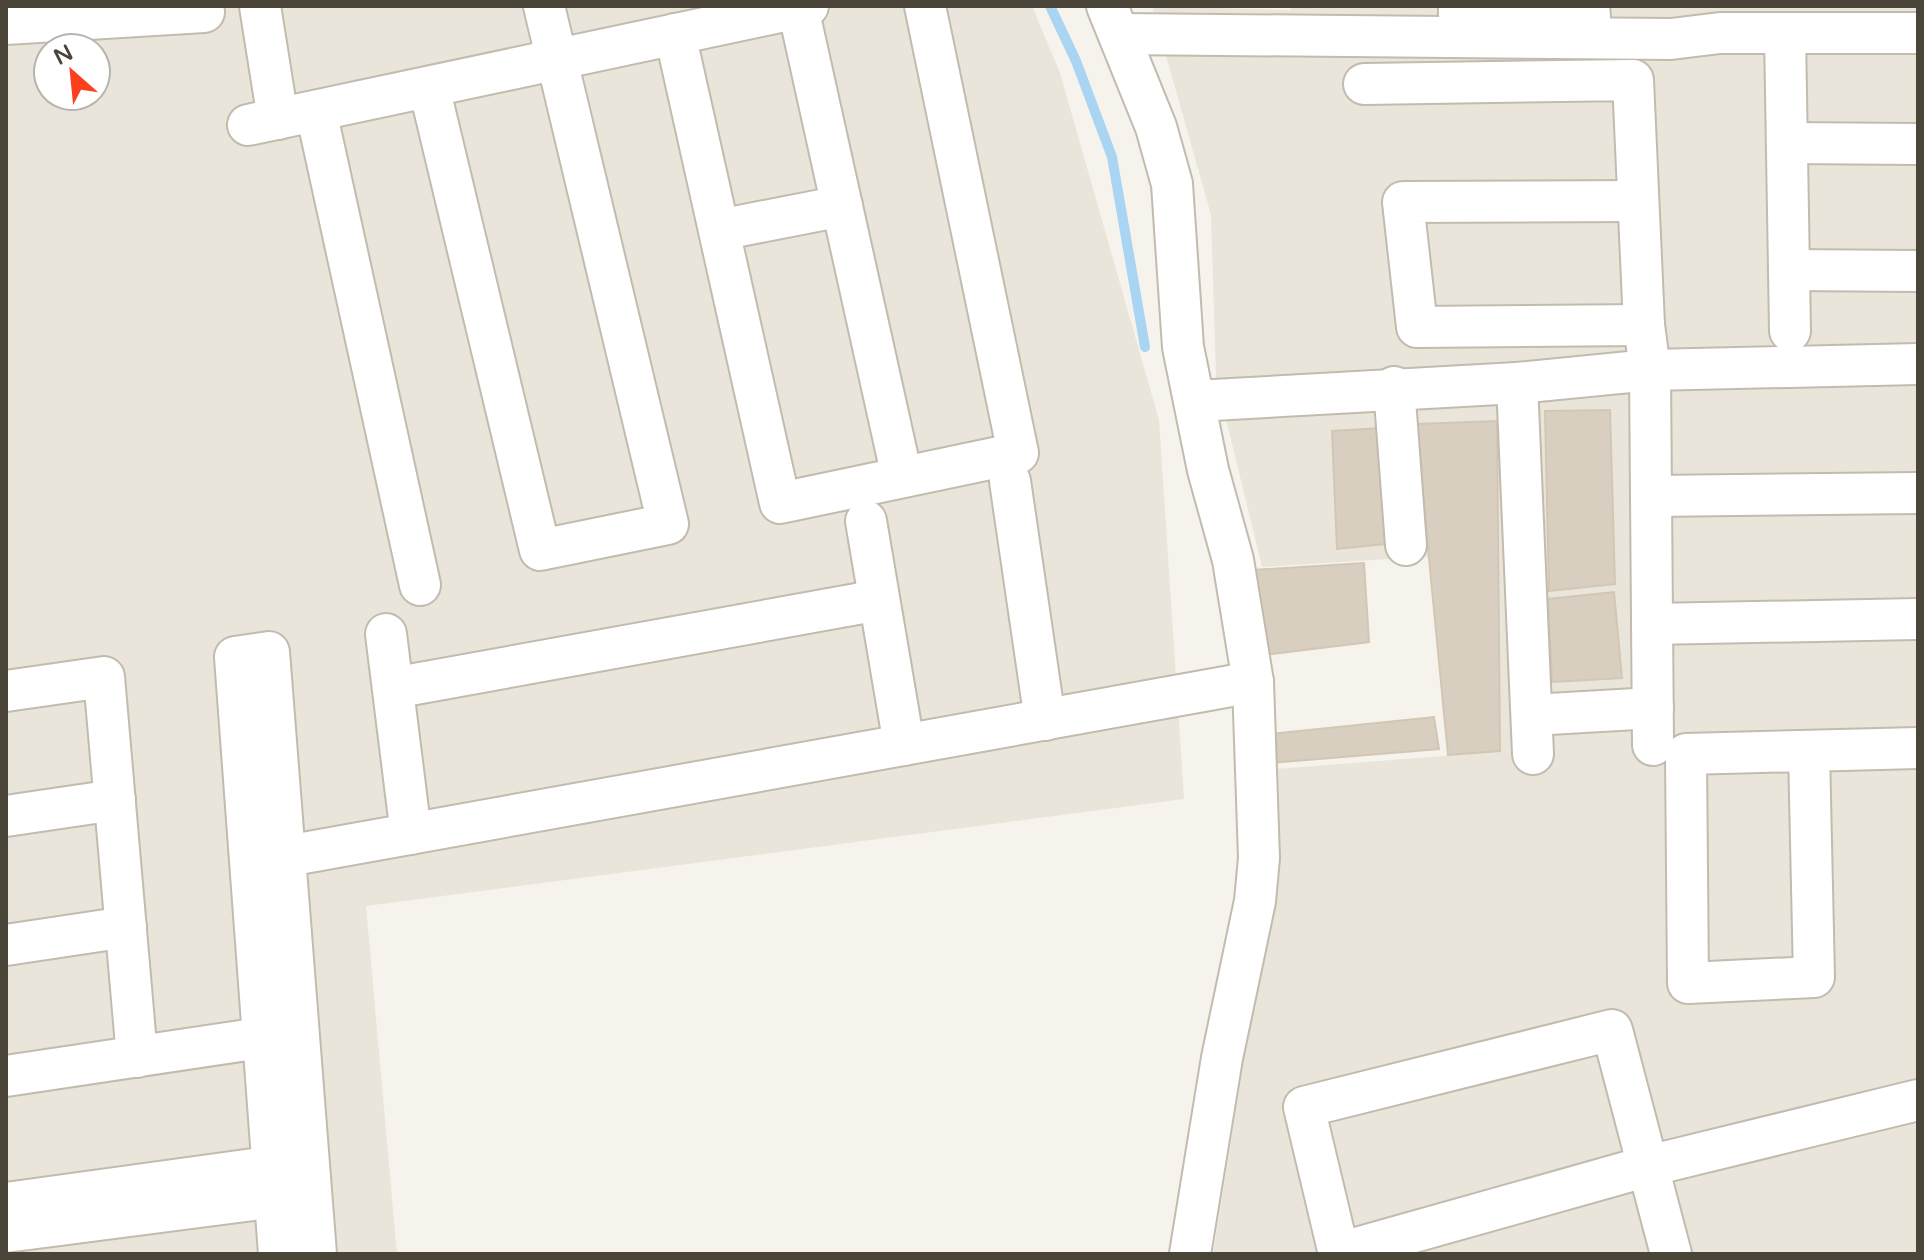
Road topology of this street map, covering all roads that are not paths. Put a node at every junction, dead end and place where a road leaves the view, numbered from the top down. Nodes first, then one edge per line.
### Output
1 (260, 6) edge
2 (544, 6) edge
3 (925, 6) edge
4 (1459, 6) edge
5 (1589, 6) edge
6 (803, 7) edge
7 (189, 11) edge
8 (57, 13) edge
9 (1113, 20) edge
10 (1671, 22) edge
11 (6, 24) edge
12 (1785, 33) junction
13 (1918, 33) edge
14 (675, 34) junction
15 (556, 60) junction
16 (1364, 84) dead end
17 (429, 87) junction
18 (281, 119) junction
19 (1787, 143) junction
20 (1918, 144) edge
21 (1638, 201) junction
22 (842, 206) junction
23 (719, 230) junction
24 (1789, 270) junction
25 (1918, 271) edge
26 (1644, 325) junction
27 (1790, 331) dead end
28 (1918, 364) edge
29 (1650, 370) junction
30 (1517, 383) junction
31 (1394, 387) junction
32 (1195, 401) junction
33 (902, 477) junction
34 (1010, 481) dead end
35 (1918, 493) edge
36 (1651, 496) junction
37 (866, 521) dead end
38 (1406, 545) dead end
39 (420, 585) dead end
40 (879, 600) junction
41 (1918, 619) edge
42 (1652, 624) junction
43 (386, 634) dead end
44 (1253, 682) junction
45 (393, 688) junction
46 (6, 691) edge
47 (1045, 720) junction
48 (904, 745) junction
49 (1918, 748) edge
50 (1809, 751) junction
51 (115, 800) junction
52 (6, 816) edge
53 (411, 834) junction
54 (287, 856) junction
55 (126, 927) junction
56 (6, 945) edge
57 (281, 1035) junction
58 (137, 1057) junction
59 (6, 1076) edge
60 (1918, 1100) edge
61 (1648, 1166) junction
62 (285, 1175) junction
63 (6, 1203) edge
64 (6, 1232) edge
65 (279, 1254) edge
66 (316, 1254) edge
67 (1190, 1254) edge
68 (1339, 1254) edge
69 (1671, 1254) edge

1 - 18 street
2 - 15 street
3 - 33 street
4 - 5 street
6 - 14 street
6 - 22 street
7 - 8 street
8 - 11 street
9 - 10 street
9 - 32 street
10 - 12 street
12 - 13 street
12 - 19 street
14 - 15 street
14 - 23 street
15 - 17 street
15 - 17 street
16 - 21 street
17 - 18 street
18 - 39 street
19 - 20 street
19 - 24 street
21 - 26 street
21 - 26 street
22 - 23 street
22 - 33 street
23 - 33 street
24 - 25 street
24 - 27 street
26 - 29 street
28 - 29 street
29 - 30 street
29 - 36 street
30 - 31 street
30 - 42 street
31 - 32 street
31 - 38 street
32 - 44 street
34 - 47 street
35 - 36 street
36 - 42 street
37 - 40 street
40 - 45 street
40 - 48 street
41 - 42 street
43 - 45 street
44 - 47 street
44 - 67 street
45 - 53 street
46 - 51 street
47 - 48 street
48 - 53 street
49 - 50 street
50 - 50 street
51 - 52 street
51 - 55 street
53 - 54 street
54 - 57 street
54 - 57 street
55 - 56 street
55 - 58 street
57 - 58 street
57 - 62 street
58 - 59 street
60 - 61 street
61 - 68 street
61 - 68 street
61 - 69 street
62 - 63 street
62 - 64 street
62 - 65 street
62 - 66 street

